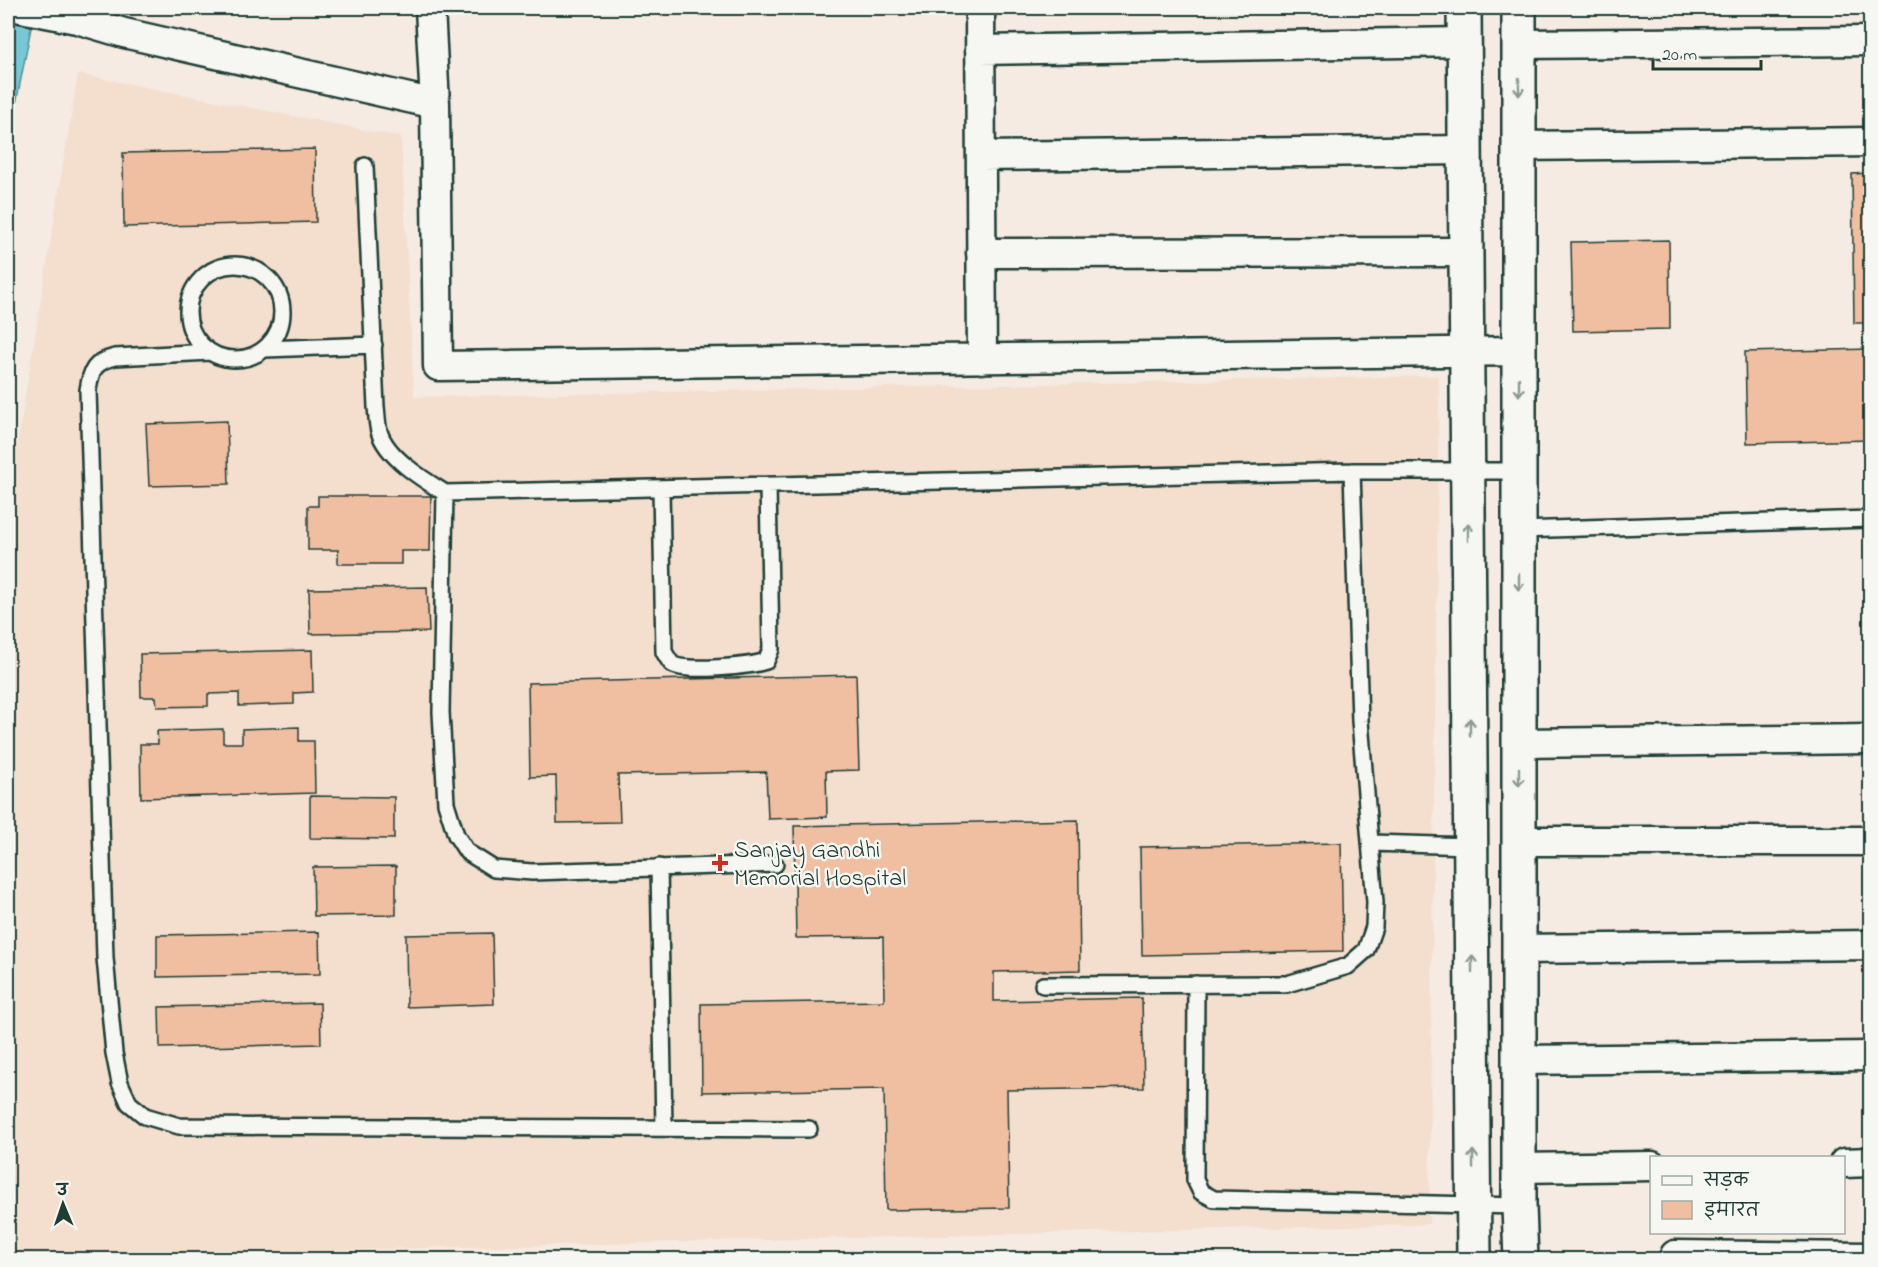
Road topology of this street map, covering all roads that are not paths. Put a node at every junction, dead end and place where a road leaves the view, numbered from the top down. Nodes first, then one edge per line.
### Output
1 (21, 8) edge
2 (430, 8) edge
3 (980, 8) edge
4 (1464, 8) edge
5 (1519, 8) edge
6 (1870, 41) edge
7 (1465, 42) junction
8 (1519, 44) junction
9 (980, 50) junction
10 (435, 104) junction
11 (1870, 142) edge
12 (1519, 146) junction
13 (1465, 150) junction
14 (981, 156) junction
15 (365, 166) dead end
16 (1466, 252) junction
17 (981, 253) junction
18 (1519, 291) junction
19 (1467, 292) junction
20 (374, 345) junction
21 (265, 349) junction
22 (1467, 351) junction
23 (1519, 351) junction
24 (210, 352) junction
25 (982, 359) junction
26 (1352, 471) junction
27 (1468, 471) junction
28 (1520, 471) junction
29 (768, 485) junction
30 (660, 488) junction
31 (445, 493) junction
32 (1870, 519) edge
33 (1519, 530) junction
34 (1519, 667) junction
35 (1469, 669) junction
36 (1870, 739) edge
37 (1519, 742) junction
38 (1870, 840) edge
39 (1519, 841) junction
40 (1371, 843) junction
41 (1471, 846) junction
42 (775, 864) dead end
43 (659, 867) junction
44 (1870, 945) edge
45 (1520, 950) junction
46 (1196, 984) junction
47 (1043, 985) dead end
48 (1870, 1056) edge
49 (1520, 1060) junction
50 (664, 1127) junction
51 (809, 1129) dead end
52 (1870, 1162) edge
53 (1845, 1163) edge
54 (1650, 1166) edge
55 (1520, 1168) junction
56 (1473, 1205) junction
57 (1520, 1206) junction
58 (1675, 1249) edge
59 (1870, 1257) edge
60 (1474, 1260) edge
61 (1521, 1260) edge

1 - 10 street
2 - 10 street
3 - 9 street
4 - 7 street
5 - 8 street
6 - 8 street
7 - 9 street
7 - 13 street
8 -> 12 street
9 - 14 street
10 - 25 street
11 - 12 street
12 - 18 street
13 - 14 street
13 - 16 street
14 - 17 street
15 - 20 lane
16 - 17 street
16 - 19 street
17 - 25 street
18 - 19 street
18 - 23 street
19 - 22 street
20 - 21 lane
20 - 31 lane
21 - 24 lane
21 - 24 lane
22 - 23 street
22 - 25 street
22 - 27 street
23 -> 28 street
24 - 50 lane
26 - 27 lane
26 - 29 lane
26 - 40 lane
27 - 28 lane
35 -> 27 street
28 - 33 street
29 - 30 lane
29 - 30 lane
30 - 31 lane
31 - 43 lane
32 - 33 lane
33 -> 34 street
34 - 35 street
34 - 37 street
41 -> 35 street
36 - 37 street
37 -> 39 street
38 - 39 street
39 - 45 street
40 - 41 lane
40 - 46 lane
56 -> 41 street
42 - 43 lane
43 - 50 lane
44 - 45 street
45 - 49 street
46 - 47 lane
46 - 56 lane
48 - 49 street
49 - 55 street
50 - 51 lane
52 - 53 street
54 - 55 street
55 - 57 street
56 - 57 lane
56 - 60 street
57 - 61 street
58 - 59 street

